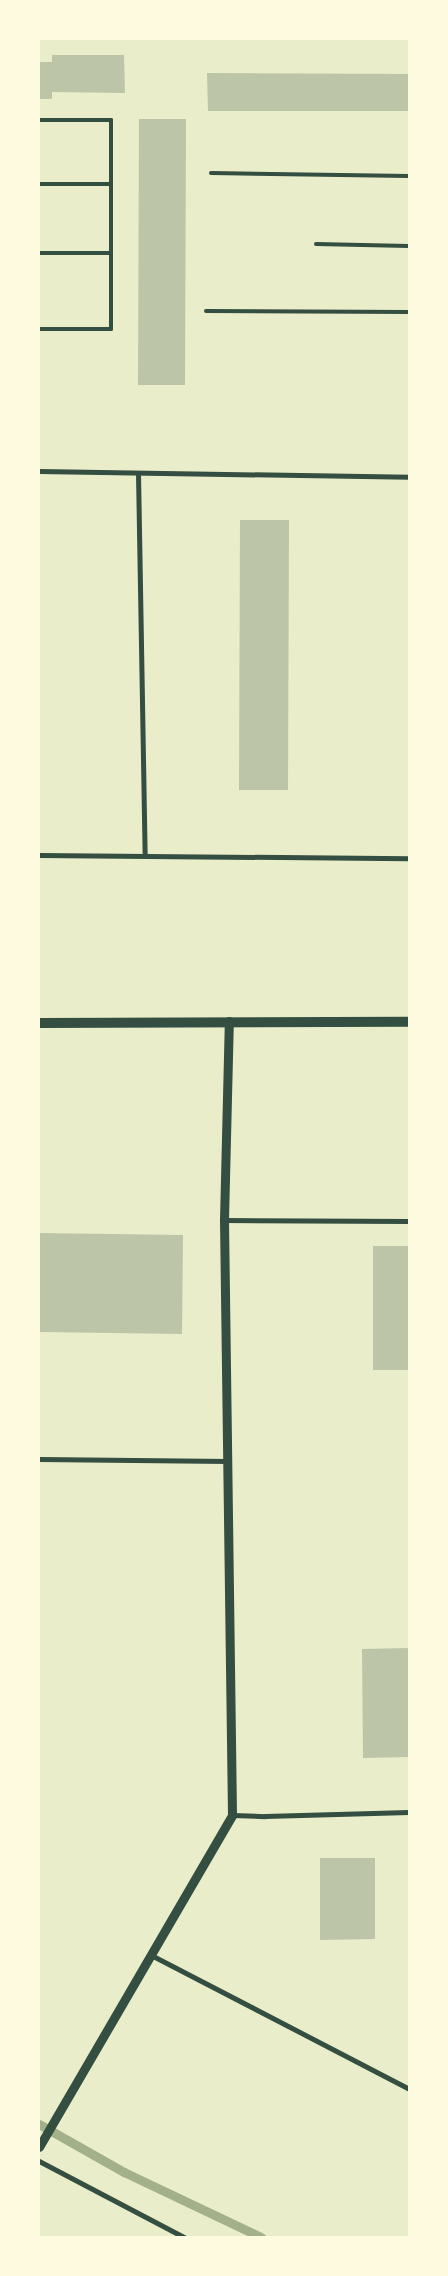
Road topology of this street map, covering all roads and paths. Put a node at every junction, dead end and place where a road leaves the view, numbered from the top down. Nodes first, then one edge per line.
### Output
1 (39, 120) edge
2 (211, 172) dead end
3 (409, 176) edge
4 (39, 184) edge
5 (111, 184) junction
6 (316, 244) dead end
7 (409, 246) edge
8 (39, 253) edge
9 (111, 253) junction
10 (206, 311) dead end
11 (409, 312) edge
12 (39, 329) edge
13 (39, 471) edge
14 (138, 473) junction
15 (409, 477) edge
16 (39, 855) edge
17 (145, 856) junction
18 (409, 858) edge
19 (229, 1021) junction
20 (39, 1022) edge
21 (409, 1022) edge
22 (224, 1220) junction
23 (409, 1221) edge
24 (39, 1460) edge
25 (228, 1461) junction
26 (409, 1812) edge
27 (232, 1815) junction
28 (151, 1955) junction
29 (409, 2089) edge
30 (40, 2145) edge
31 (39, 2161) edge
32 (184, 2237) edge

1 - 5 lane
2 - 3 lane
4 - 5 lane
5 - 9 lane
6 - 7 lane
8 - 9 lane
9 - 12 lane
10 - 11 lane
13 - 14 street
14 - 15 street
14 - 17 street
16 - 17 street
17 - 18 street
19 - 20 main road
19 - 21 main road
19 - 22 street
22 - 23 street
22 - 25 street
24 - 25 street
25 - 27 street
26 - 27 street
27 - 28 street
28 - 29 street
28 - 30 street
31 - 32 street

